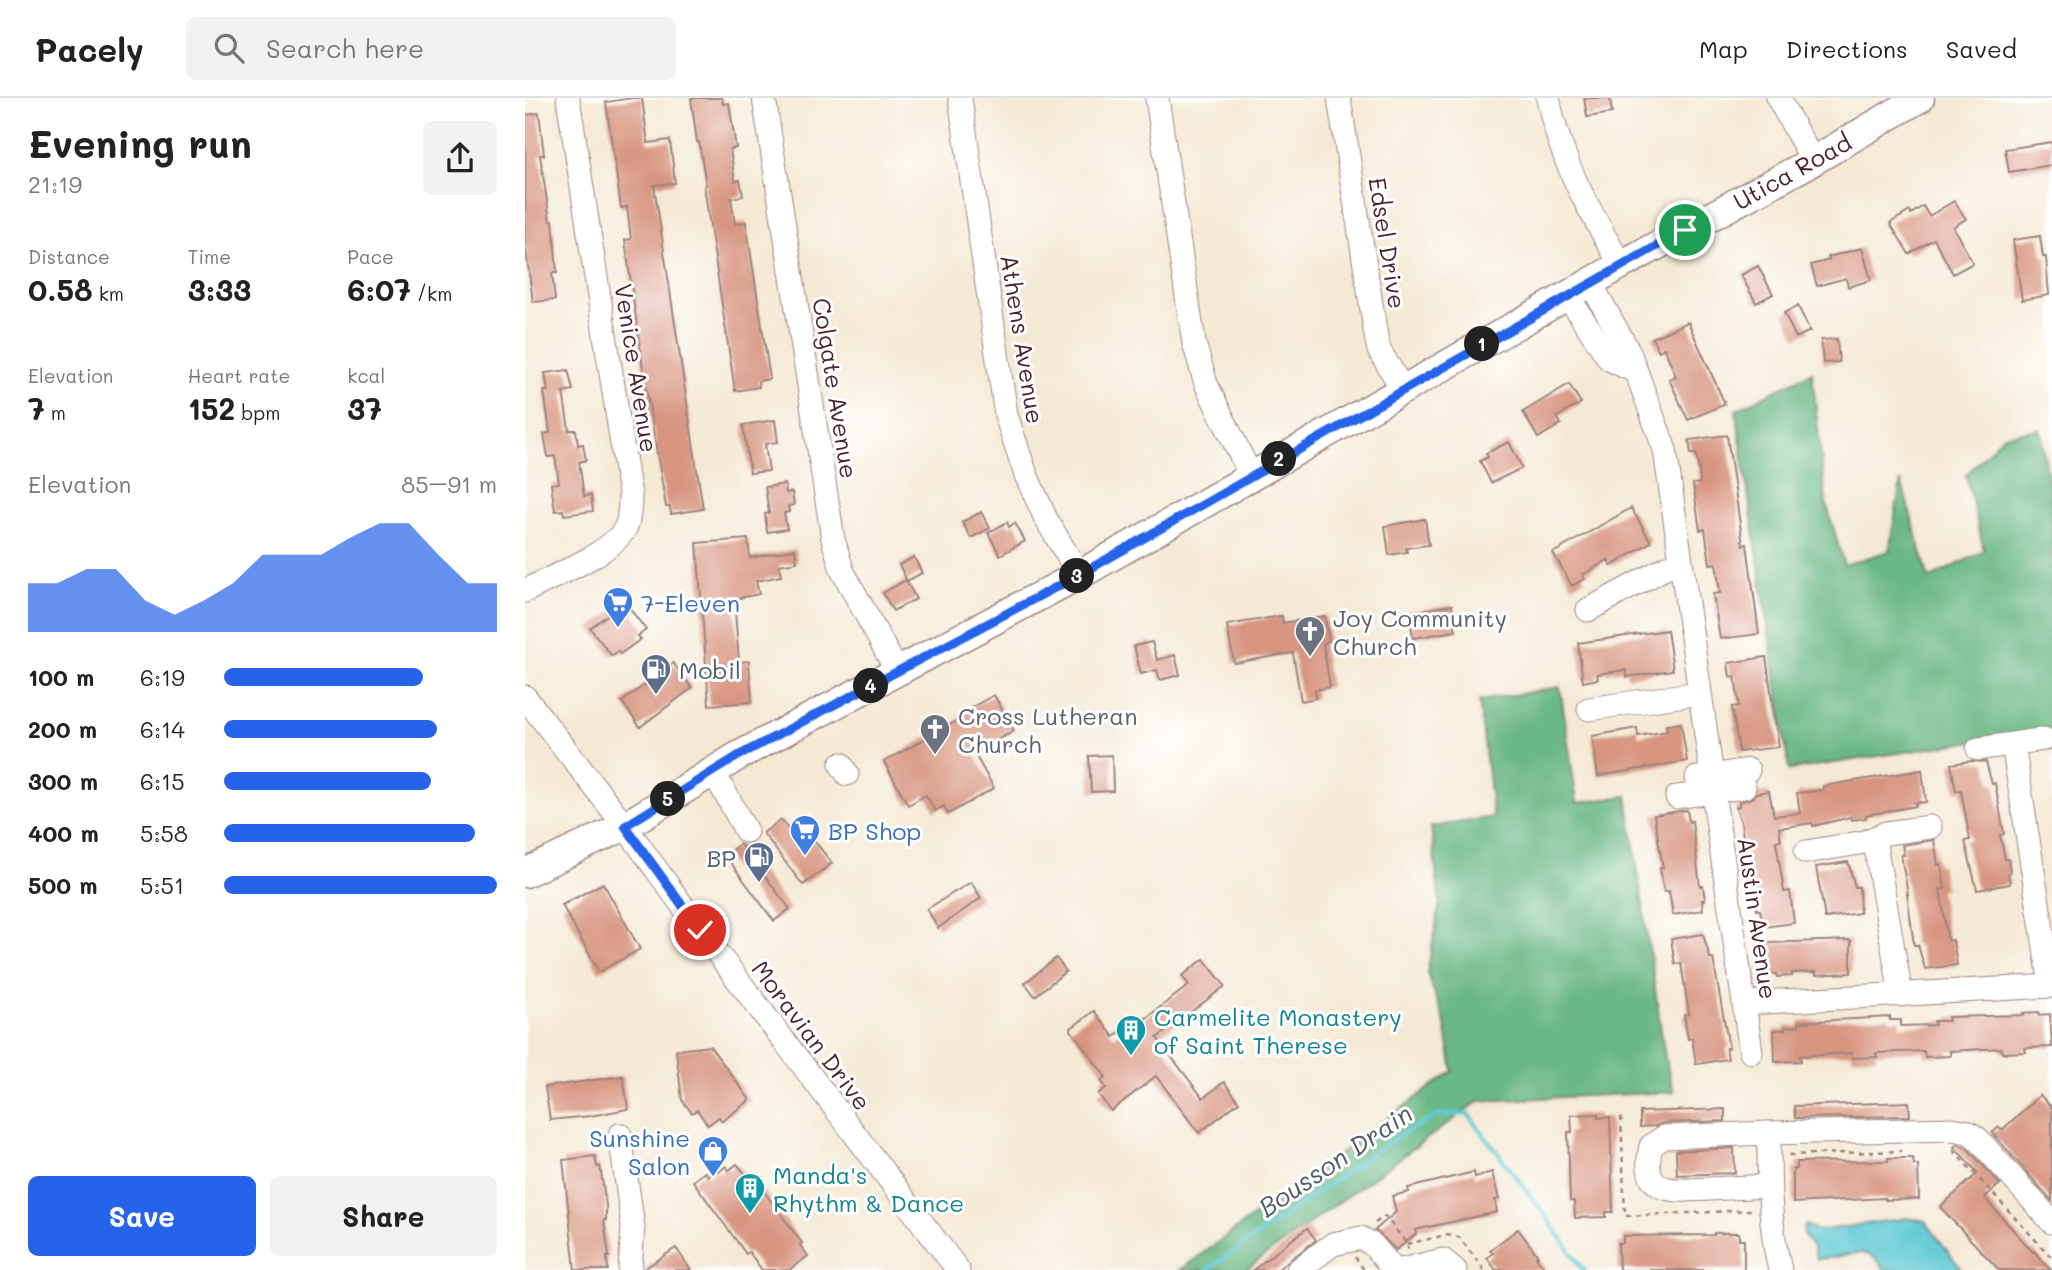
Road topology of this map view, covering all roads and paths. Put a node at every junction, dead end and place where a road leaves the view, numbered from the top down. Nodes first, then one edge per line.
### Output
1 (568, 98) edge
2 (764, 98) edge
3 (960, 98) edge
4 (1157, 98) edge
5 (1339, 98) edge
6 (1548, 98) edge
7 (1778, 98) edge
8 (1920, 98) edge
9 (1813, 161) junction
10 (1621, 265) junction
11 (1579, 289) junction
12 (1403, 390) junction
13 (1251, 476) junction
14 (1681, 565) junction
15 (1079, 575) junction
16 (525, 591) edge
17 (1588, 610) dead end
18 (898, 673) junction
19 (1699, 693) junction
20 (525, 697) edge
21 (1590, 709) dead end
22 (2044, 739) dead end
23 (2013, 744) junction
24 (1977, 749) dead end
25 (713, 771) junction
26 (1746, 779) dead end
27 (1713, 784) junction
28 (1680, 788) dead end
29 (625, 826) junction
30 (1930, 827) dead end
31 (746, 831) dead end
32 (1874, 838) junction
33 (1806, 852) dead end
34 (525, 873) edge
35 (2051, 986) edge
36 (1901, 995) junction
37 (1745, 1003) junction
38 (1751, 1052) dead end
39 (1769, 1133) junction
40 (620, 1135) dead end
41 (1952, 1149) dead end
42 (1910, 1150) dead end
43 (1786, 1155) dead end
44 (1769, 1186) junction
45 (2052, 1222) edge
46 (1353, 1255) dead end
47 (2052, 1258) edge
48 (952, 1268) edge
49 (630, 1270) edge
50 (1298, 1270) edge
51 (1364, 1270) edge
52 (1394, 1270) edge
53 (1402, 1270) edge
54 (1455, 1270) edge
55 (1780, 1270) edge

1 - 16 street, Venice Avenue
2 - 18 street, Colgate Avenue
3 - 15 street, Athens Avenue
4 - 13 street
5 - 12 street, Edsel Drive
6 - 10 street
7 - 9 street
8 - 9 main road, Utica Road
9 - 10 main road, Utica Road
10 - 11 main road, Utica Road
11 - 12 main road, Utica Road
11 - 14 street, Austin Avenue
12 - 13 main road, Utica Road
13 - 15 main road, Utica Road
14 - 17 street
14 - 19 street, Austin Avenue
15 - 18 main road, Utica Road
18 - 25 main road, Utica Road
19 - 21 street
19 - 27 street, Austin Avenue
20 - 29 street, Moravian Drive
22 - 23 street
23 - 24 street
23 - 35 street
25 - 29 main road, Utica Road
25 - 31 street
26 - 27 street
27 - 28 street
27 - 37 street, Austin Avenue
29 - 34 main road, Utica Road
29 - 48 street, Moravian Drive
30 - 32 street
32 - 33 street
32 - 36 street
35 - 36 street
36 - 37 street
37 - 38 street, Austin Avenue
39 - 44 street
39 - 44 street
39 - 45 street
40 - 49 street
41 - 47 path
42 - 43 path
44 - 55 street
46 - 51 path
50 - 52 street
53 - 54 street

